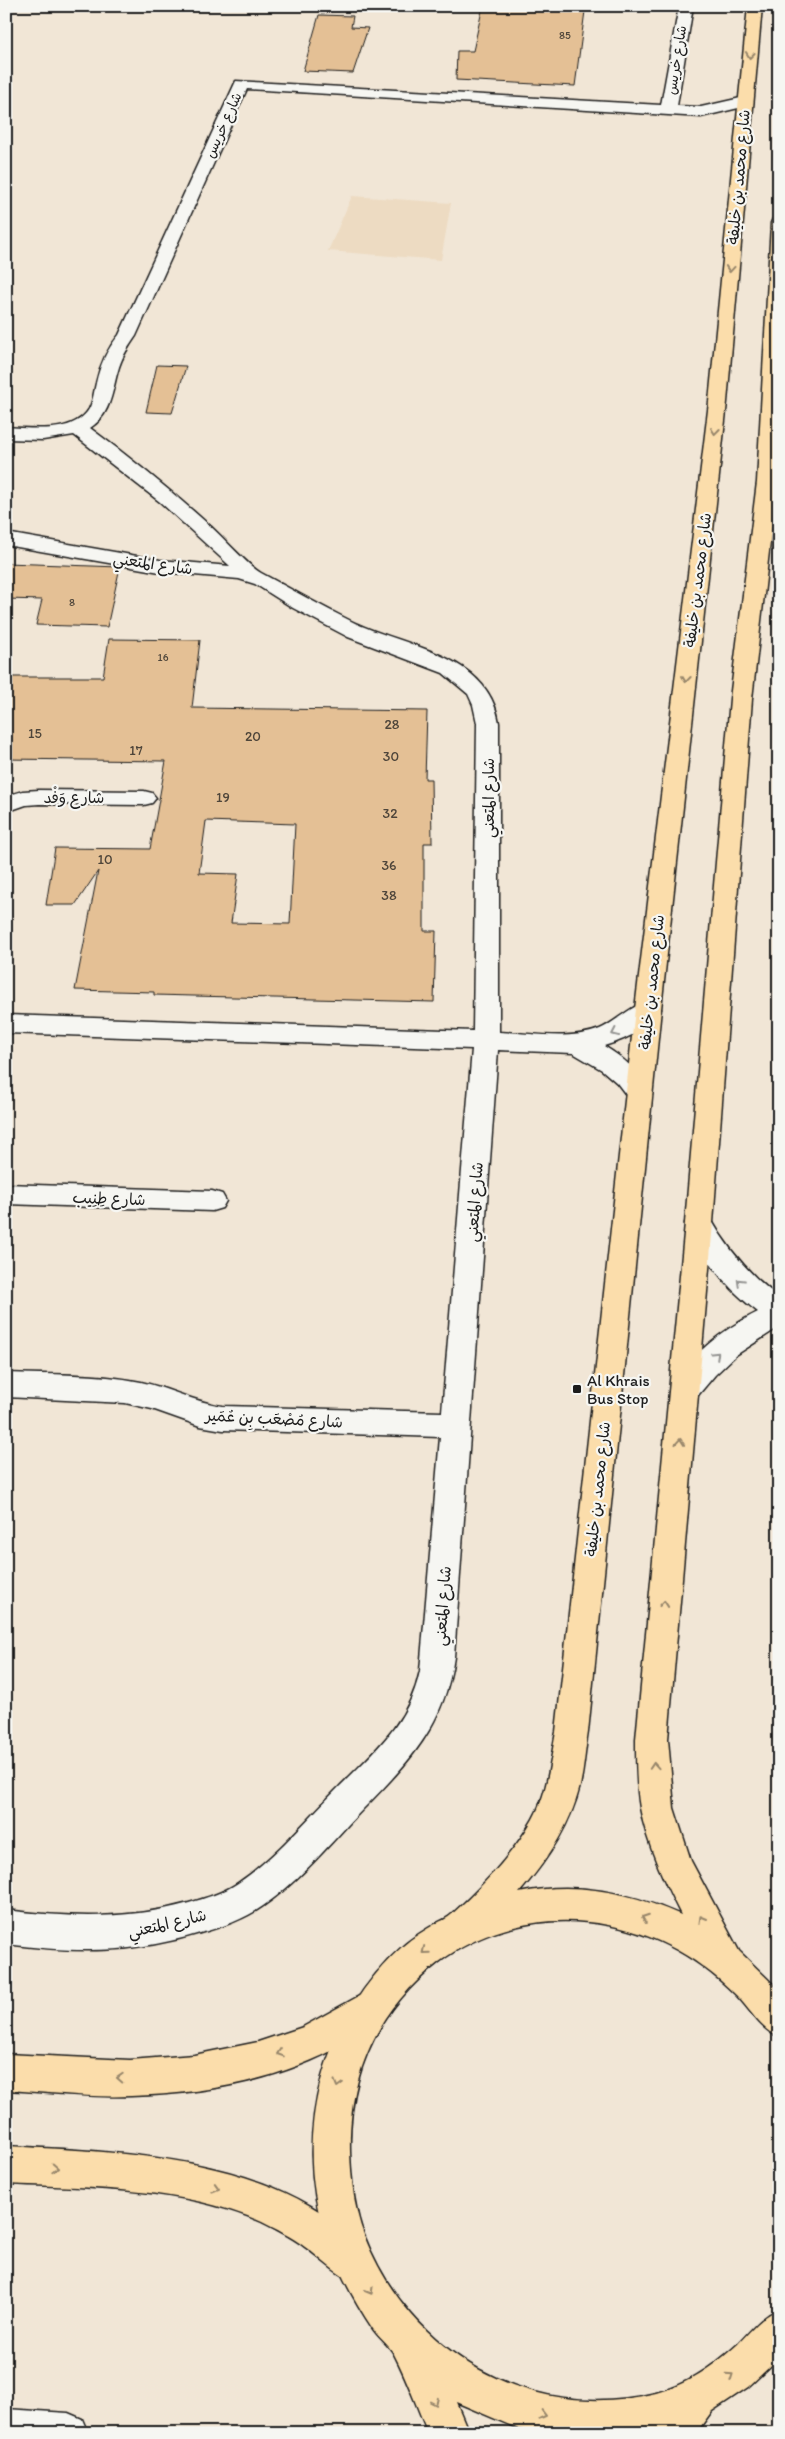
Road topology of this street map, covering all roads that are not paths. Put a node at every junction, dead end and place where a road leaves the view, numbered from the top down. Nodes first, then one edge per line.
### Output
1 (755, 6) edge
2 (685, 8) edge
3 (745, 102) junction
4 (668, 110) junction
5 (701, 112) junction
6 (743, 132) junction
7 (779, 222) edge
8 (76, 426) junction
9 (6, 434) edge
10 (6, 539) edge
11 (252, 576) junction
12 (144, 798) dead end
13 (6, 805) edge
14 (648, 1008) junction
15 (6, 1024) edge
16 (486, 1041) junction
17 (576, 1044) junction
18 (639, 1093) junction
19 (6, 1194) edge
20 (212, 1201) dead end
21 (700, 1223) junction
22 (779, 1313) edge
23 (6, 1386) edge
24 (684, 1392) junction
25 (456, 1425) junction
26 (464, 1926) junction
27 (6, 1927) edge
28 (726, 1961) junction
29 (370, 2008) junction
30 (779, 2019) edge
31 (6, 2072) edge
32 (6, 2165) edge
33 (354, 2263) junction
34 (779, 2329) edge
35 (408, 2342) junction
36 (699, 2396) junction
37 (6, 2429) edge
38 (68, 2433) edge
39 (448, 2433) edge
40 (671, 2433) edge

1 -> 3 main road, شارع محمد بن خليفة
2 - 4 street, شارع خريس
3 - 5 street, شارع خريس
3 - 6 main road, شارع محمد بن خليفة
4 - 5 street, شارع خريس
4 - 8 street, شارع خريس
5 - 6 street, شارع خريس
6 -> 14 main road, شارع محمد بن خليفة
7 - 21 main road
8 - 9 street, شارع خريس
8 - 11 street
10 - 11 street, شارع المتعني
11 - 16 street, شارع المتعني
12 - 13 street, شارع وَفْد
14 -> 17 street
14 - 18 main road, شارع محمد بن خليفة
15 - 16 street
16 - 17 street
16 - 25 street, شارع المتعني
17 - 18 street
18 - 26 main road, شارع محمد بن خليفة
19 - 20 street, شارع طِنِيب
22 -> 21 street
21 - 24 main road
24 -> 22 street
23 - 25 street, شارع مُصْعَب بِن عُمَير
28 -> 24 main road
25 - 27 street, شارع المتعني
28 -> 26 main road
26 -> 29 main road
28 - 30 main road
29 -> 31 main road
29 -> 33 main road
32 -> 33 main road
33 -> 35 main road
36 -> 34 main road
35 -> 36 main road
35 -> 39 main road
36 - 40 main road
37 - 38 street

